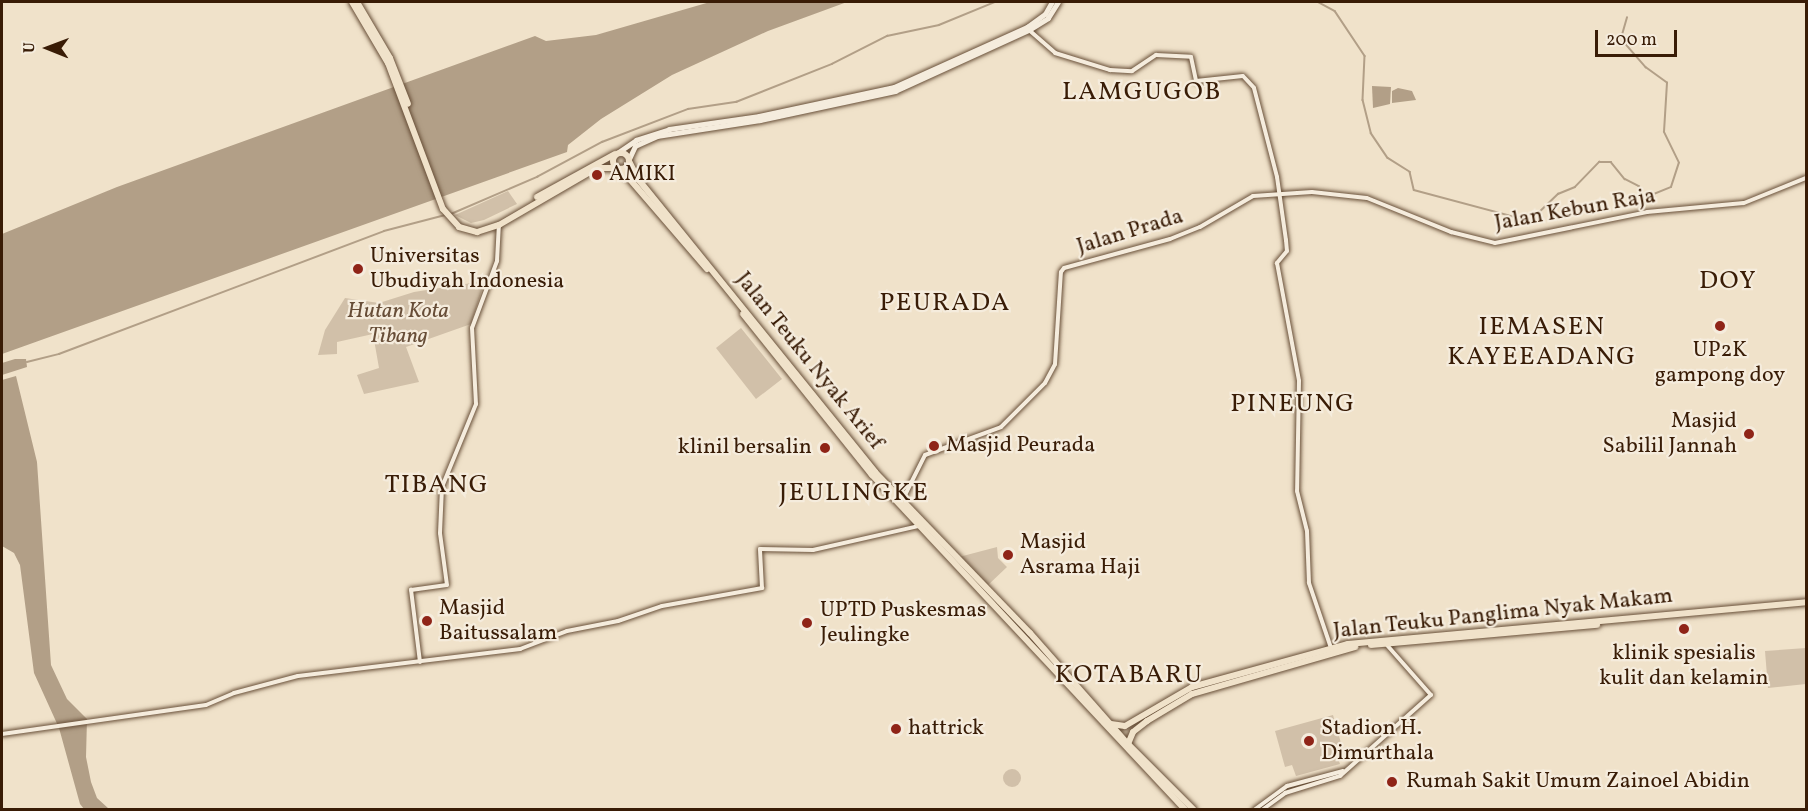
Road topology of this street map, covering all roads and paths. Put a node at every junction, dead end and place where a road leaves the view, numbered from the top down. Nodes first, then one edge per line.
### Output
1 (352, 2) edge
2 (357, 2) edge
3 (1052, 2) edge
4 (1058, 2) edge
5 (1029, 30) junction
6 (969, 56) junction
7 (391, 66) junction
8 (759, 118) junction
9 (616, 153) junction
10 (629, 160) junction
11 (619, 169) junction
12 (1806, 178) edge
13 (1280, 194) junction
14 (452, 219) junction
15 (499, 225) junction
16 (821, 407) junction
17 (908, 488) junction
18 (897, 495) junction
19 (902, 501) junction
20 (919, 526) junction
21 (1806, 604) edge
22 (1515, 630) junction
23 (1403, 643) junction
24 (1386, 644) junction
25 (1331, 648) junction
26 (1398, 655) junction
27 (420, 662) junction
28 (1215, 683) junction
29 (1081, 695) junction
30 (1110, 724) junction
31 (2, 734) edge
32 (1128, 744) junction
33 (1345, 771) junction
34 (1319, 777) junction
35 (1302, 782) junction
36 (1320, 783) junction
37 (1303, 788) junction
38 (1279, 794) junction
39 (1180, 801) junction
40 (1186, 810) edge
41 (1194, 810) edge
42 (1254, 810) edge
43 (1262, 810) edge

1 - 7 main road
2 - 7 main road
3 - 6 main road
4 - 5 main road
5 - 6 main road
5 - 13 street
6 - 8 main road
7 - 14 main road
8 - 9 main road
8 - 10 main road
9 - 10 main road
9 - 11 main road
9 - 14 main road
10 - 11 main road
10 - 16 main road, Jalan Teuku Nyak Arief
11 - 15 main road
11 - 16 main road, Jalan Teuku Nyak Arief
12 - 13 street, Jalan Kebun Raja
13 - 17 street, Jalan Prada
13 - 25 street
14 - 15 main road
15 - 27 street
16 - 18 main road, Jalan Teuku Nyak Arief
16 - 20 main road, Jalan Teuku Nyak Arief
17 - 18 street
17 - 19 street
18 - 19 main road, Jalan Teuku Nyak Arief
19 - 29 main road, Jalan Teuku Nyak Arief
20 - 27 street
20 - 29 main road, Jalan Teuku Nyak Arief
21 - 22 main road, Jalan Teuku Panglima Nyak Makam
22 - 23 main road, Jalan Teuku Panglima Nyak Makam
22 - 25 main road, Jalan Teuku Panglima Nyak Makam
23 - 24 main road, Jalan Teuku Panglima Nyak Makam
23 - 26 street
24 - 26 street
24 - 28 main road, Jalan Teuku Panglima Nyak Makam
25 - 28 main road, Jalan Teuku Panglima Nyak Makam
26 - 33 street
27 - 31 street
28 - 30 main road, Jalan Teuku Panglima Nyak Makam
28 - 32 main road, Jalan Teuku Panglima Nyak Makam
29 - 30 main road, Jalan Teuku Nyak Arief
29 - 39 main road, Jalan Teuku Nyak Arief
30 - 32 main road, Jalan Teuku Nyak Arief
32 - 39 main road, Jalan Teuku Nyak Arief
33 - 34 street
33 - 36 street
34 - 35 street
34 - 36 street
35 - 37 street
35 - 38 street
36 - 37 street
37 - 38 street
38 - 42 street
38 - 43 street
39 - 40 main road, Jalan Teuku Nyak Arief
39 - 41 main road, Jalan Teuku Nyak Arief

